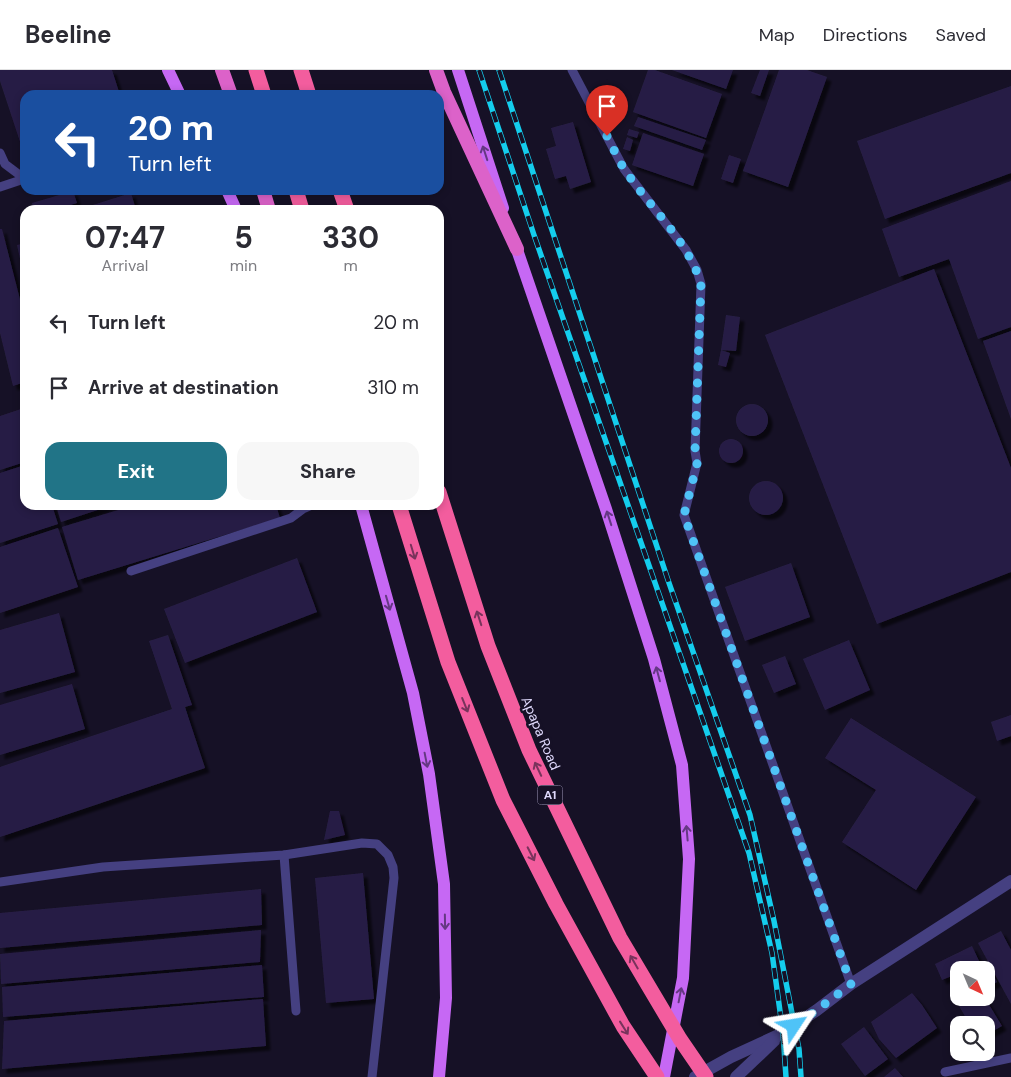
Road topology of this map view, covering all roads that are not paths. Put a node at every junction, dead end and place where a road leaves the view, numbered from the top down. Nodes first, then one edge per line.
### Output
1 (168, 70) edge
2 (222, 70) edge
3 (256, 70) edge
4 (301, 70) edge
5 (436, 70) edge
6 (458, 70) edge
7 (572, 70) edge
8 (178, 90) edge
9 (229, 90) edge
10 (262, 90) edge
11 (307, 90) edge
12 (443, 90) edge
13 (444, 92) edge
14 (0, 153) edge
15 (20, 176) edge
16 (20, 180) edge
17 (0, 187) edge
18 (517, 249) junction
19 (444, 508) edge
20 (302, 510) edge
21 (362, 510) edge
22 (401, 510) edge
23 (131, 571) dead end
24 (284, 855) junction
25 (0, 882) edge
26 (1010, 886) edge
27 (851, 984) junction
28 (296, 1011) dead end
29 (783, 1033) junction
30 (1011, 1058) edge
31 (944, 1072) dead end
32 (372, 1077) edge
33 (440, 1077) edge
34 (657, 1077) edge
35 (664, 1077) edge
36 (695, 1077) edge
37 (706, 1077) edge
38 (736, 1077) edge

1 - 8 main road
2 - 9 highway
3 - 10 highway
4 - 11 highway
5 - 12 highway
18 -> 6 main road
7 - 27 lane
13 - 18 highway
14 - 15 lane
16 - 17 lane
35 -> 18 main road
37 -> 19 highway, Apapa Road / A1, bridge
20 - 23 lane
21 -> 33 main road
22 -> 34 highway
24 - 25 lane
24 - 28 lane
24 - 32 lane
26 - 27 street
27 - 29 street
29 - 36 street
29 - 38 street
30 - 31 lane

